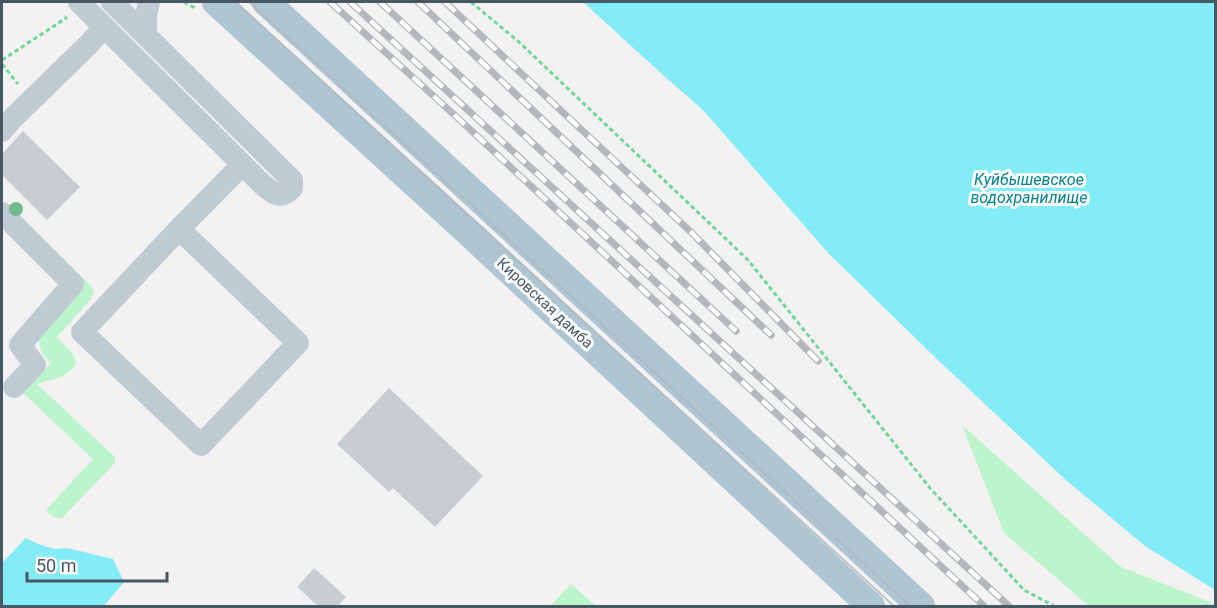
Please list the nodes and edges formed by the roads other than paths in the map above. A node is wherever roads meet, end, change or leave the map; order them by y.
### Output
1 (112, 2) edge
2 (149, 2) edge
3 (216, 2) edge
4 (266, 2) edge
5 (81, 3) edge
6 (104, 27) junction
7 (146, 34) junction
8 (2, 131) edge
9 (242, 165) junction
10 (2, 213) edge
11 (179, 229) junction
12 (14, 387) dead end
13 (871, 606) edge
14 (921, 606) edge

1 - 7 lane
2 - 7 lane
3 - 13 main road, Кировская дамба
4 - 14 main road
5 - 6 lane
6 - 8 lane
6 - 9 lane
7 - 9 lane
9 - 11 lane
10 - 12 lane
11 - 11 lane

